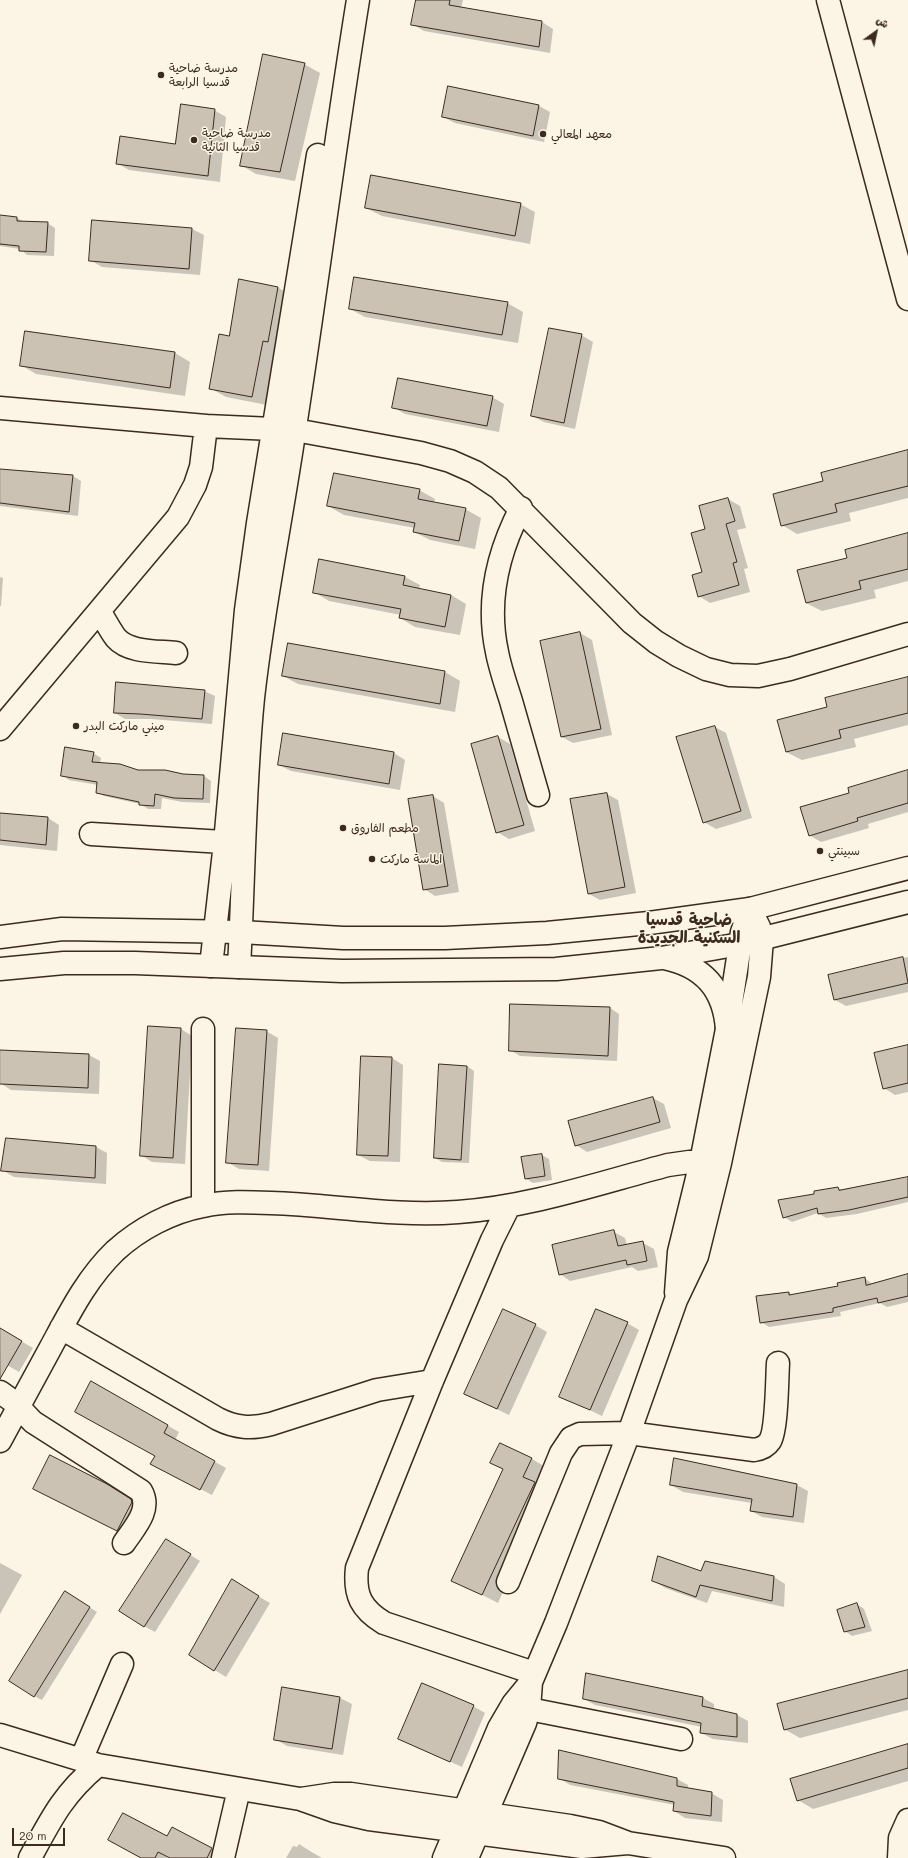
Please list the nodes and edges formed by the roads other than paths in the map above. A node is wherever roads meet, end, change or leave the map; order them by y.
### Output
1 (344, 0) edge
2 (358, 0) edge
3 (828, 0) edge
4 (908, 299) edge
5 (0, 408) edge
6 (206, 426) junction
7 (274, 429) junction
8 (295, 430) junction
9 (521, 508) junction
10 (268, 525) junction
11 (100, 612) junction
12 (908, 634) edge
13 (176, 653) dead end
14 (0, 729) edge
15 (538, 795) dead end
16 (91, 834) dead end
17 (234, 843) junction
18 (908, 868) edge
19 (908, 902) edge
20 (750, 909) junction
21 (0, 923) edge
22 (62, 929) junction
23 (214, 932) junction
24 (241, 932) junction
25 (0, 937) edge
26 (762, 939) junction
27 (740, 944) junction
28 (661, 958) junction
29 (210, 966) junction
30 (240, 967) junction
31 (0, 969) edge
32 (203, 1029) dead end
33 (727, 1030) junction
34 (710, 1162) junction
35 (203, 1206) junction
36 (509, 1206) junction
37 (61, 1328) junction
38 (778, 1363) dead end
39 (432, 1381) junction
40 (0, 1392) edge
41 (19, 1408) junction
42 (629, 1433) junction
43 (0, 1441) edge
44 (124, 1543) dead end
45 (508, 1582) dead end
46 (122, 1664) dead end
47 (532, 1677) junction
48 (529, 1710) junction
49 (0, 1735) edge
50 (681, 1739) dead end
51 (89, 1762) junction
52 (240, 1789) junction
53 (459, 1820) junction
54 (908, 1820) edge
55 (483, 1824) junction
56 (30, 1858) edge
57 (223, 1858) edge
58 (444, 1858) edge
59 (467, 1858) edge
60 (724, 1858) edge
61 (899, 1858) edge

1 - 7 street
2 - 8 street
3 - 4 street
5 - 6 street
6 - 7 street
6 - 11 street
7 - 8 street
7 - 10 street
8 - 9 street
8 - 10 street
9 - 12 street
9 - 15 street
10 - 17 street
11 - 13 street
11 - 14 street
16 - 17 street
17 - 23 street
17 - 24 street
18 - 20 street
19 - 26 street
20 - 24 street
20 - 26 street
20 - 27 street
21 - 22 street
22 - 23 street
22 - 25 street
23 - 24 street
23 - 29 street
24 - 30 street
26 - 27 street
26 - 34 street
27 - 28 street
27 - 33 street
28 - 30 street
28 - 33 street
29 - 30 street
29 - 31 street
32 - 35 street
33 - 34 street
34 - 36 street
34 - 42 street
35 - 36 street
35 - 37 street
36 - 39 street
37 - 39 street
37 - 41 street
38 - 42 street
39 - 47 street
40 - 41 street
41 - 43 street
41 - 44 street
42 - 45 street
42 - 47 street
46 - 51 street
47 - 48 street
47 - 53 street
48 - 50 street
48 - 55 street
49 - 51 street
51 - 52 street
51 - 56 street
52 - 53 street
52 - 57 street
53 - 55 street
53 - 58 street
54 - 61 street
55 - 59 street
55 - 60 street

